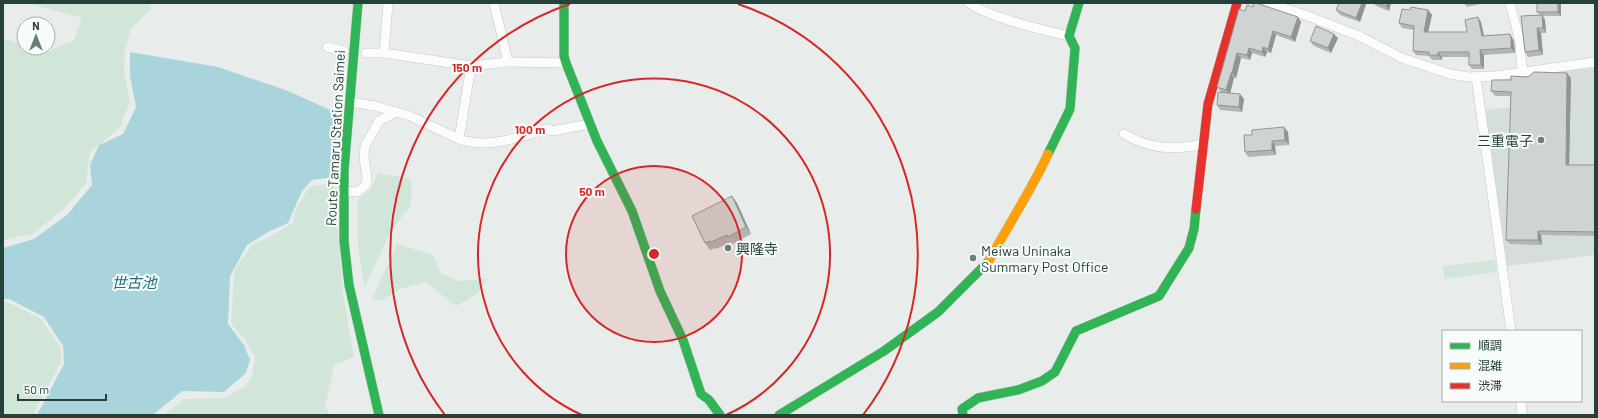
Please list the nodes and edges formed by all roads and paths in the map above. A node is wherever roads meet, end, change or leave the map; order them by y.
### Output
1 (358, 3) edge
2 (388, 3) edge
3 (494, 3) edge
4 (564, 3) edge
5 (969, 3) edge
6 (1079, 3) edge
7 (1237, 3) edge
8 (1268, 3) edge
9 (1510, 3) edge
10 (1069, 36) junction
11 (326, 47) dead end
12 (344, 51) dead end
13 (366, 53) dead end
14 (384, 53) junction
15 (508, 62) junction
16 (1595, 62) edge
17 (566, 63) junction
18 (471, 66) junction
19 (1522, 72) junction
20 (1476, 77) junction
21 (350, 102) junction
22 (396, 112) junction
23 (590, 124) junction
24 (1124, 134) dead end
25 (459, 139) junction
26 (1204, 144) junction
27 (343, 191) junction
28 (1511, 330) edge
29 (1520, 402) edge
30 (379, 415) edge
31 (720, 415) edge
32 (779, 415) edge
33 (963, 415) edge
34 (1522, 415) edge

1 - 21 street, Route Tamaru Station Saimei
2 - 14 street
3 - 15 street
4 - 17 street
5 - 10 street
6 - 10 street
7 - 26 street
8 - 20 street
9 - 19 street
10 - 32 street
11 - 12 street
13 - 14 street
14 - 18 street
15 - 17 street
15 - 18 street
16 - 19 street
17 - 23 street
18 - 25 street
19 - 20 street
20 - 28 street
21 - 22 street
21 - 27 street, Route Tamaru Station Saimei
22 - 25 street
22 - 27 street
23 - 25 street
23 - 31 street
24 - 26 street
26 - 33 street
27 - 30 street, Route Tamaru Station Saimei
29 - 34 street

